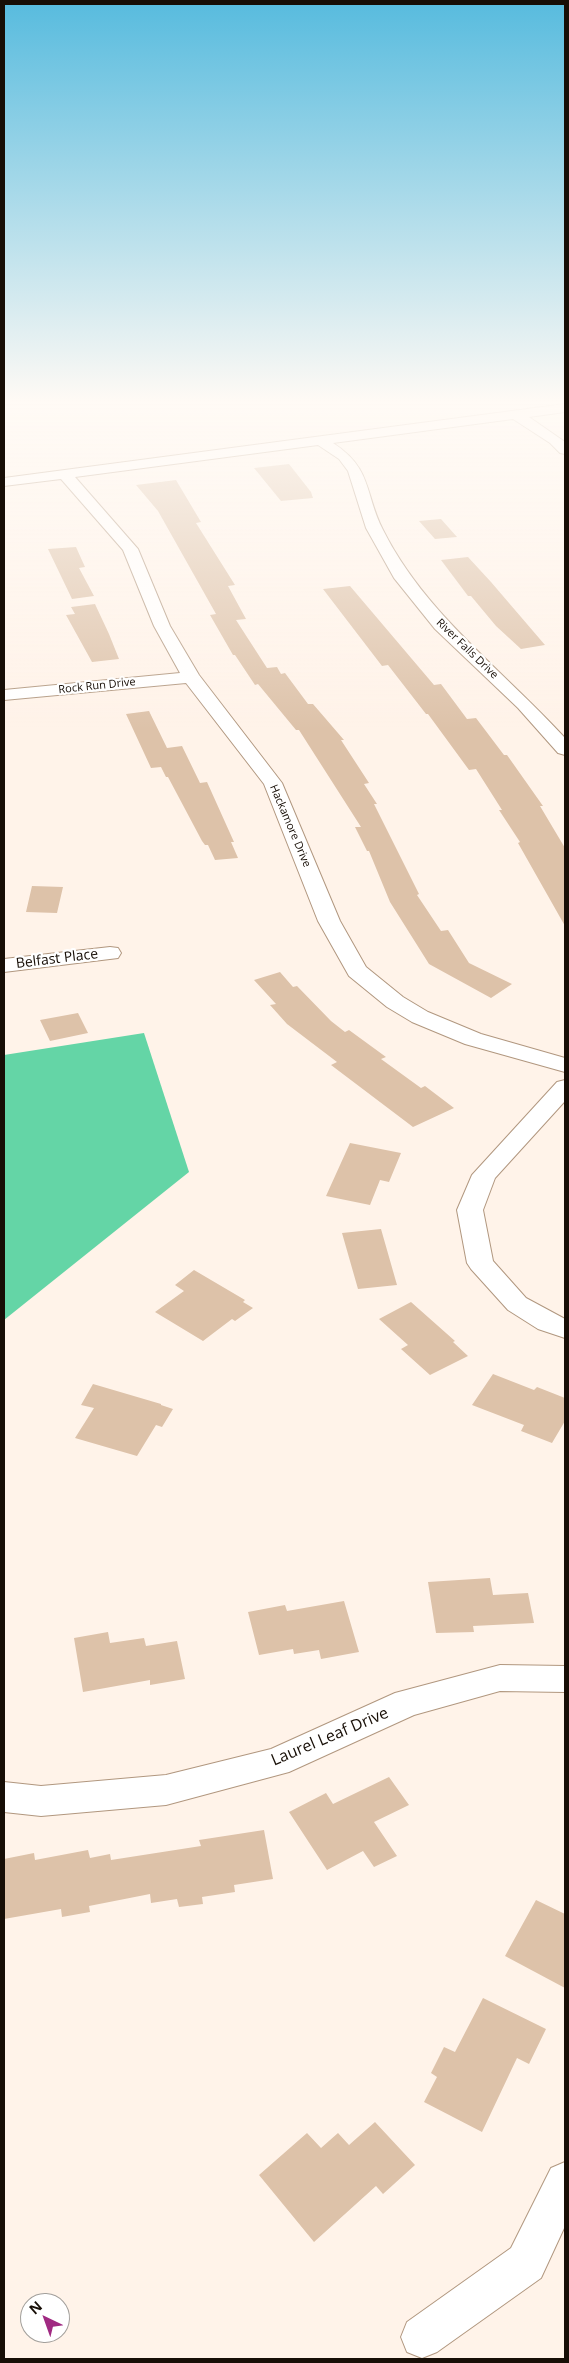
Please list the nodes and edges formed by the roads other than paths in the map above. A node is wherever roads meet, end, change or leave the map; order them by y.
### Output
1 (96, 509) edge
2 (368, 509) edge
3 (191, 677) junction
4 (4, 695) edge
5 (565, 749) edge
6 (110, 953) dead end
7 (4, 966) edge
8 (565, 1065) edge
9 (565, 1087) edge
10 (565, 1329) edge
11 (565, 1679) edge
12 (4, 1797) edge
13 (565, 2182) edge
14 (422, 2337) dead end

1 - 3 street, Hackamore Drive
2 - 5 street, River Falls Drive
3 - 4 street, Rock Run Drive
3 - 8 street, Hackamore Drive
6 - 7 street, Belfast Place
9 - 10 street
11 - 12 street, Laurel Leaf Drive
13 - 14 street

